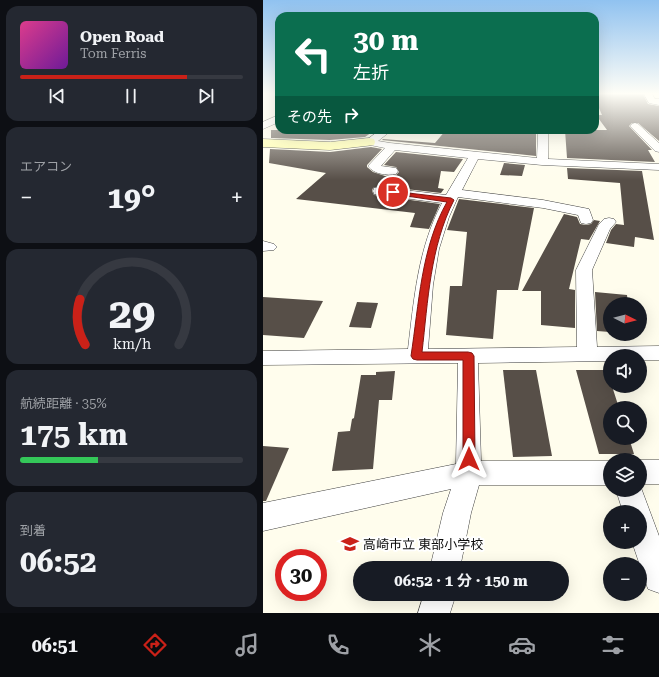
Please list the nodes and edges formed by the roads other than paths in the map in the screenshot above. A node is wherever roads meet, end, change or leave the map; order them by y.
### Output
1 (635, 126) dead end
2 (381, 134) edge
3 (543, 134) edge
4 (369, 142) junction
5 (263, 143) edge
6 (393, 146) junction
7 (659, 149) edge
8 (475, 155) junction
9 (541, 162) junction
10 (659, 167) edge
11 (392, 171) dead end
12 (379, 190) dead end
13 (453, 196) junction
14 (586, 220) dead end
15 (609, 222) dead end
16 (659, 353) edge
17 (587, 354) junction
18 (417, 356) junction
19 (468, 356) junction
20 (263, 358) edge
21 (647, 472) edge
22 (659, 472) edge
23 (469, 473) junction
24 (603, 473) edge
25 (263, 517) edge
26 (647, 543) edge
27 (447, 561) edge
28 (659, 578) edge
29 (438, 601) edge
30 (434, 613) edge

1 - 7 street
2 - 4 street
3 - 9 street
4 - 5 street
4 - 6 street
6 - 8 street
6 - 11 street
8 - 9 street
8 - 13 street
9 - 10 street
12 - 13 street
13 - 14 street
13 - 18 street
15 - 17 street
16 - 17 street
17 - 19 street
18 - 19 street
18 - 20 street
19 - 23 street
21 - 22 street
23 - 24 street
23 - 25 street
23 - 27 street
26 - 28 street
29 - 30 street

